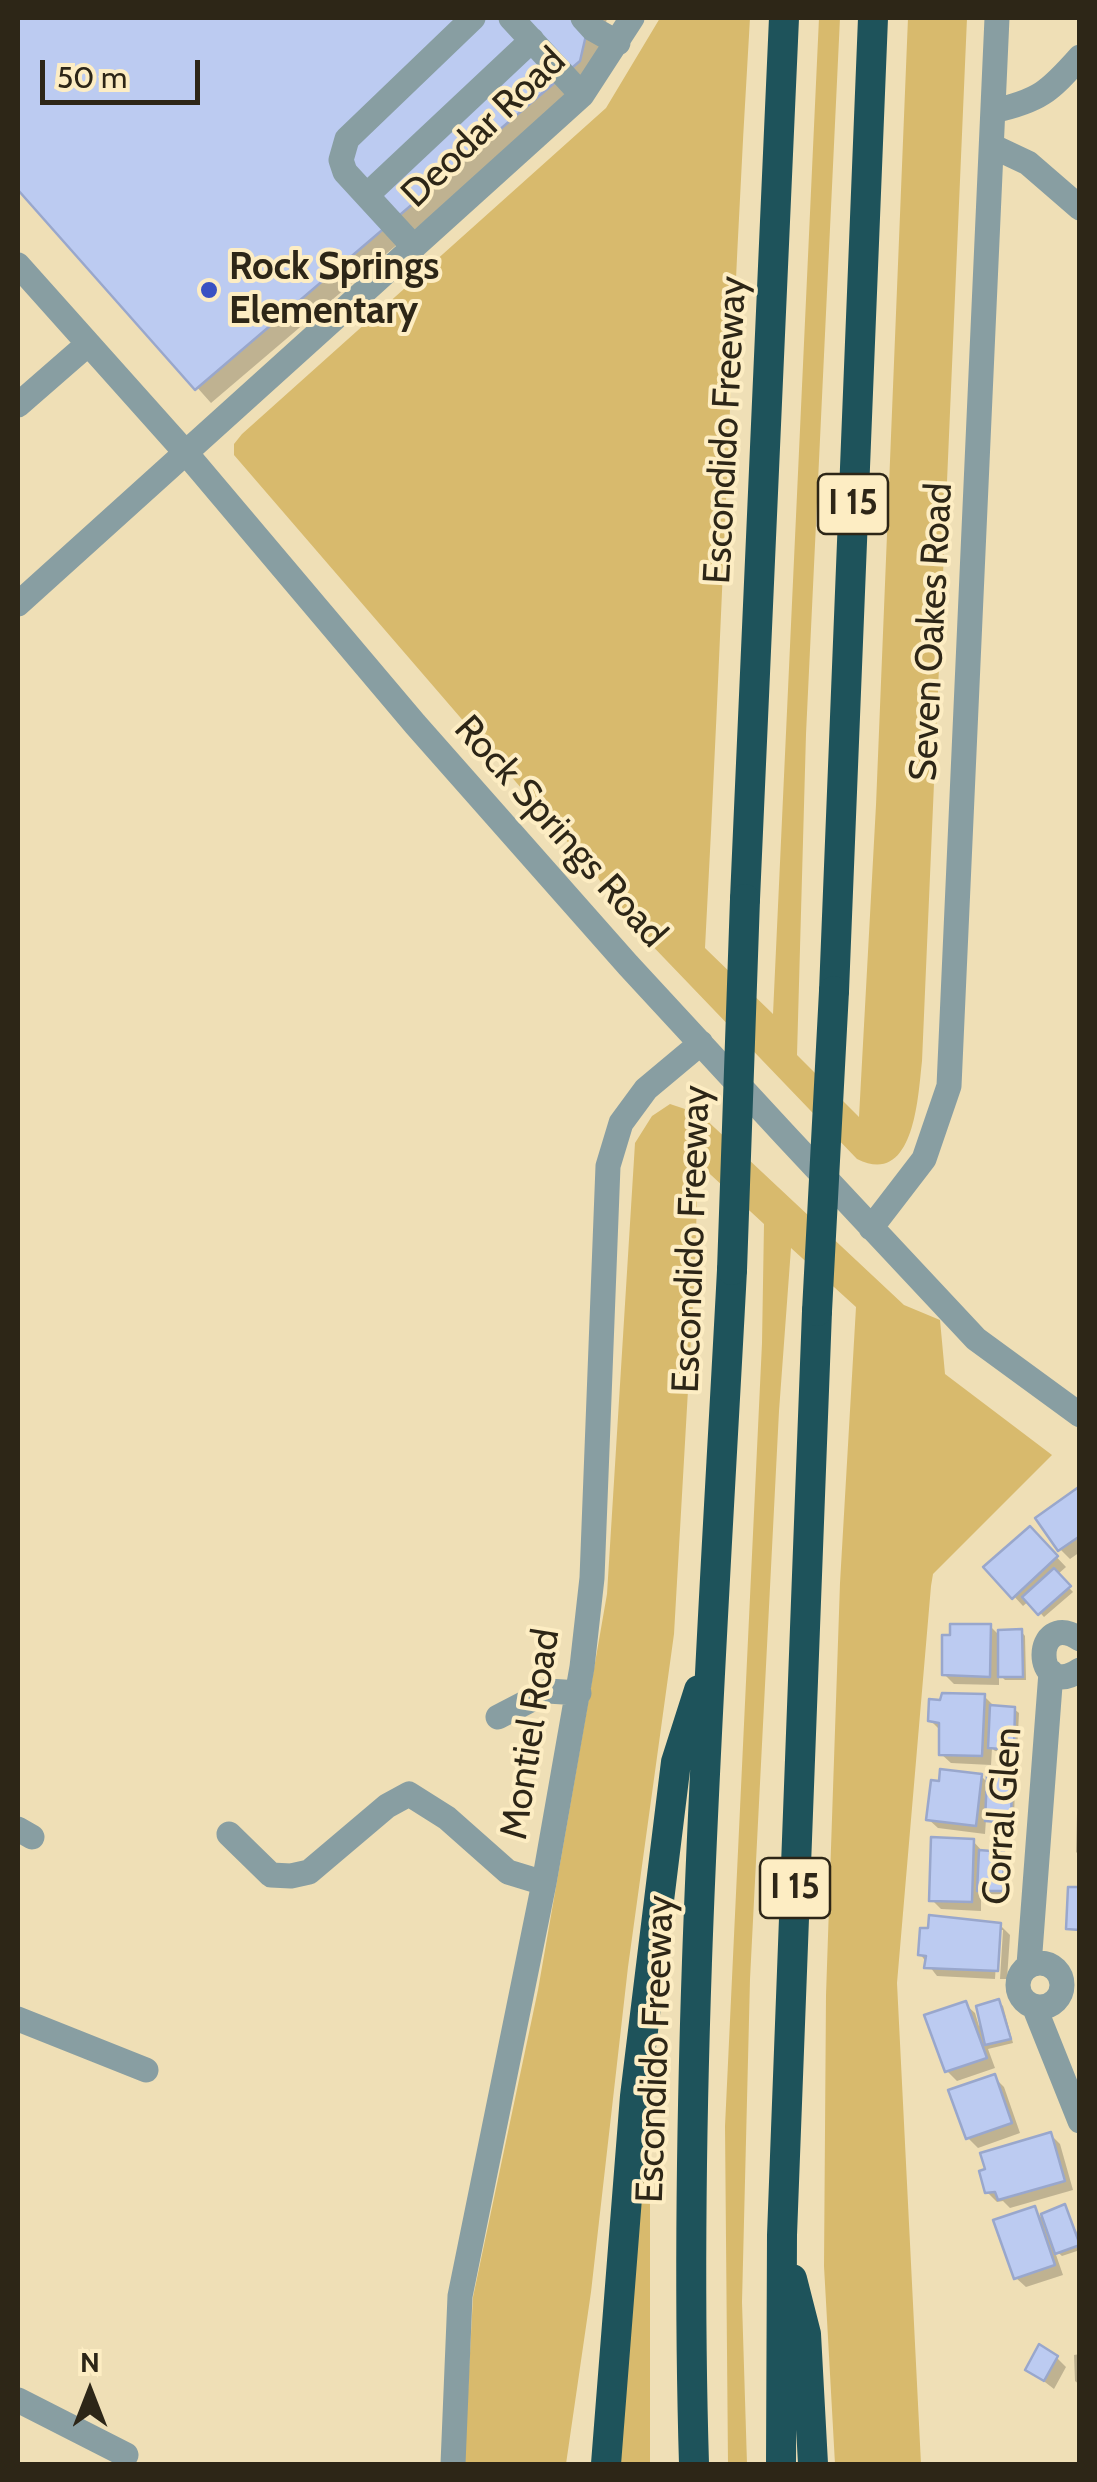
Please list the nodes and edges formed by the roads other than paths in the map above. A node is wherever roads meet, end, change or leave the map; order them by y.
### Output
1 (473, 18) edge
2 (511, 18) edge
3 (583, 18) edge
4 (632, 18) edge
5 (784, 18) edge
6 (873, 18) edge
7 (997, 18) edge
8 (532, 40) junction
9 (618, 43) junction
10 (1080, 57) edge
11 (582, 95) junction
12 (993, 111) junction
13 (992, 146) junction
14 (366, 195) junction
15 (1080, 208) edge
16 (414, 246) junction
17 (18, 266) edge
18 (88, 344) junction
19 (18, 405) edge
20 (186, 452) junction
21 (18, 604) edge
22 (701, 1043) junction
23 (871, 1228) junction
24 (1080, 1414) edge
25 (1077, 1633) edge
26 (712, 1654) junction
27 (1080, 1670) edge
28 (1051, 1672) junction
29 (579, 1693) junction
30 (498, 1717) dead end
31 (229, 1834) dead end
32 (544, 1883) junction
33 (1030, 1965) junction
34 (1034, 2006) junction
35 (18, 2019) edge
36 (146, 2070) dead end
37 (1080, 2120) edge
38 (782, 2234) junction
39 (613, 2356) junction
40 (18, 2400) edge
41 (126, 2455) dead end
42 (453, 2464) edge
43 (595, 2464) edge
44 (606, 2464) edge
45 (694, 2464) edge
46 (781, 2464) edge
47 (813, 2464) edge

1 - 14 street
2 - 8 street
3 - 9 street
4 - 9 street, Deodar Road
5 - 26 highway, Escondido Freeway / I 15, bridge
6 - 38 highway, I 15, bridge
7 - 12 street, Seven Oakes Road
8 - 11 street
8 - 14 street
9 - 11 street, Deodar Road
10 - 12 street
11 - 16 street, Deodar Road
12 - 13 street, Seven Oakes Road
13 - 15 street
13 - 23 street, Seven Oakes Road
14 - 16 street
16 - 20 street, Deodar Road
17 - 18 street, Rock Springs Road
18 - 19 street
18 - 20 street, Rock Springs Road
20 - 21 street, Deodar Road
20 - 22 street, Rock Springs Road
22 - 23 street, Rock Springs Road
22 - 29 street, Montiel Road
23 - 24 street, Rock Springs Road
25 - 28 street, Corral Glen
26 - 39 highway
26 - 45 highway, Escondido Freeway / I 15
27 - 28 street
28 - 33 street, Corral Glen
29 - 30 street
29 - 32 street, Montiel Road
31 - 32 street
32 - 42 street, Montiel Road
33 - 34 street, Corral Glen
33 - 34 street
34 - 37 street, Corral Glen
35 - 36 street
38 - 46 highway, I 15
38 - 47 highway
39 - 43 highway
39 - 44 highway
40 - 41 street

